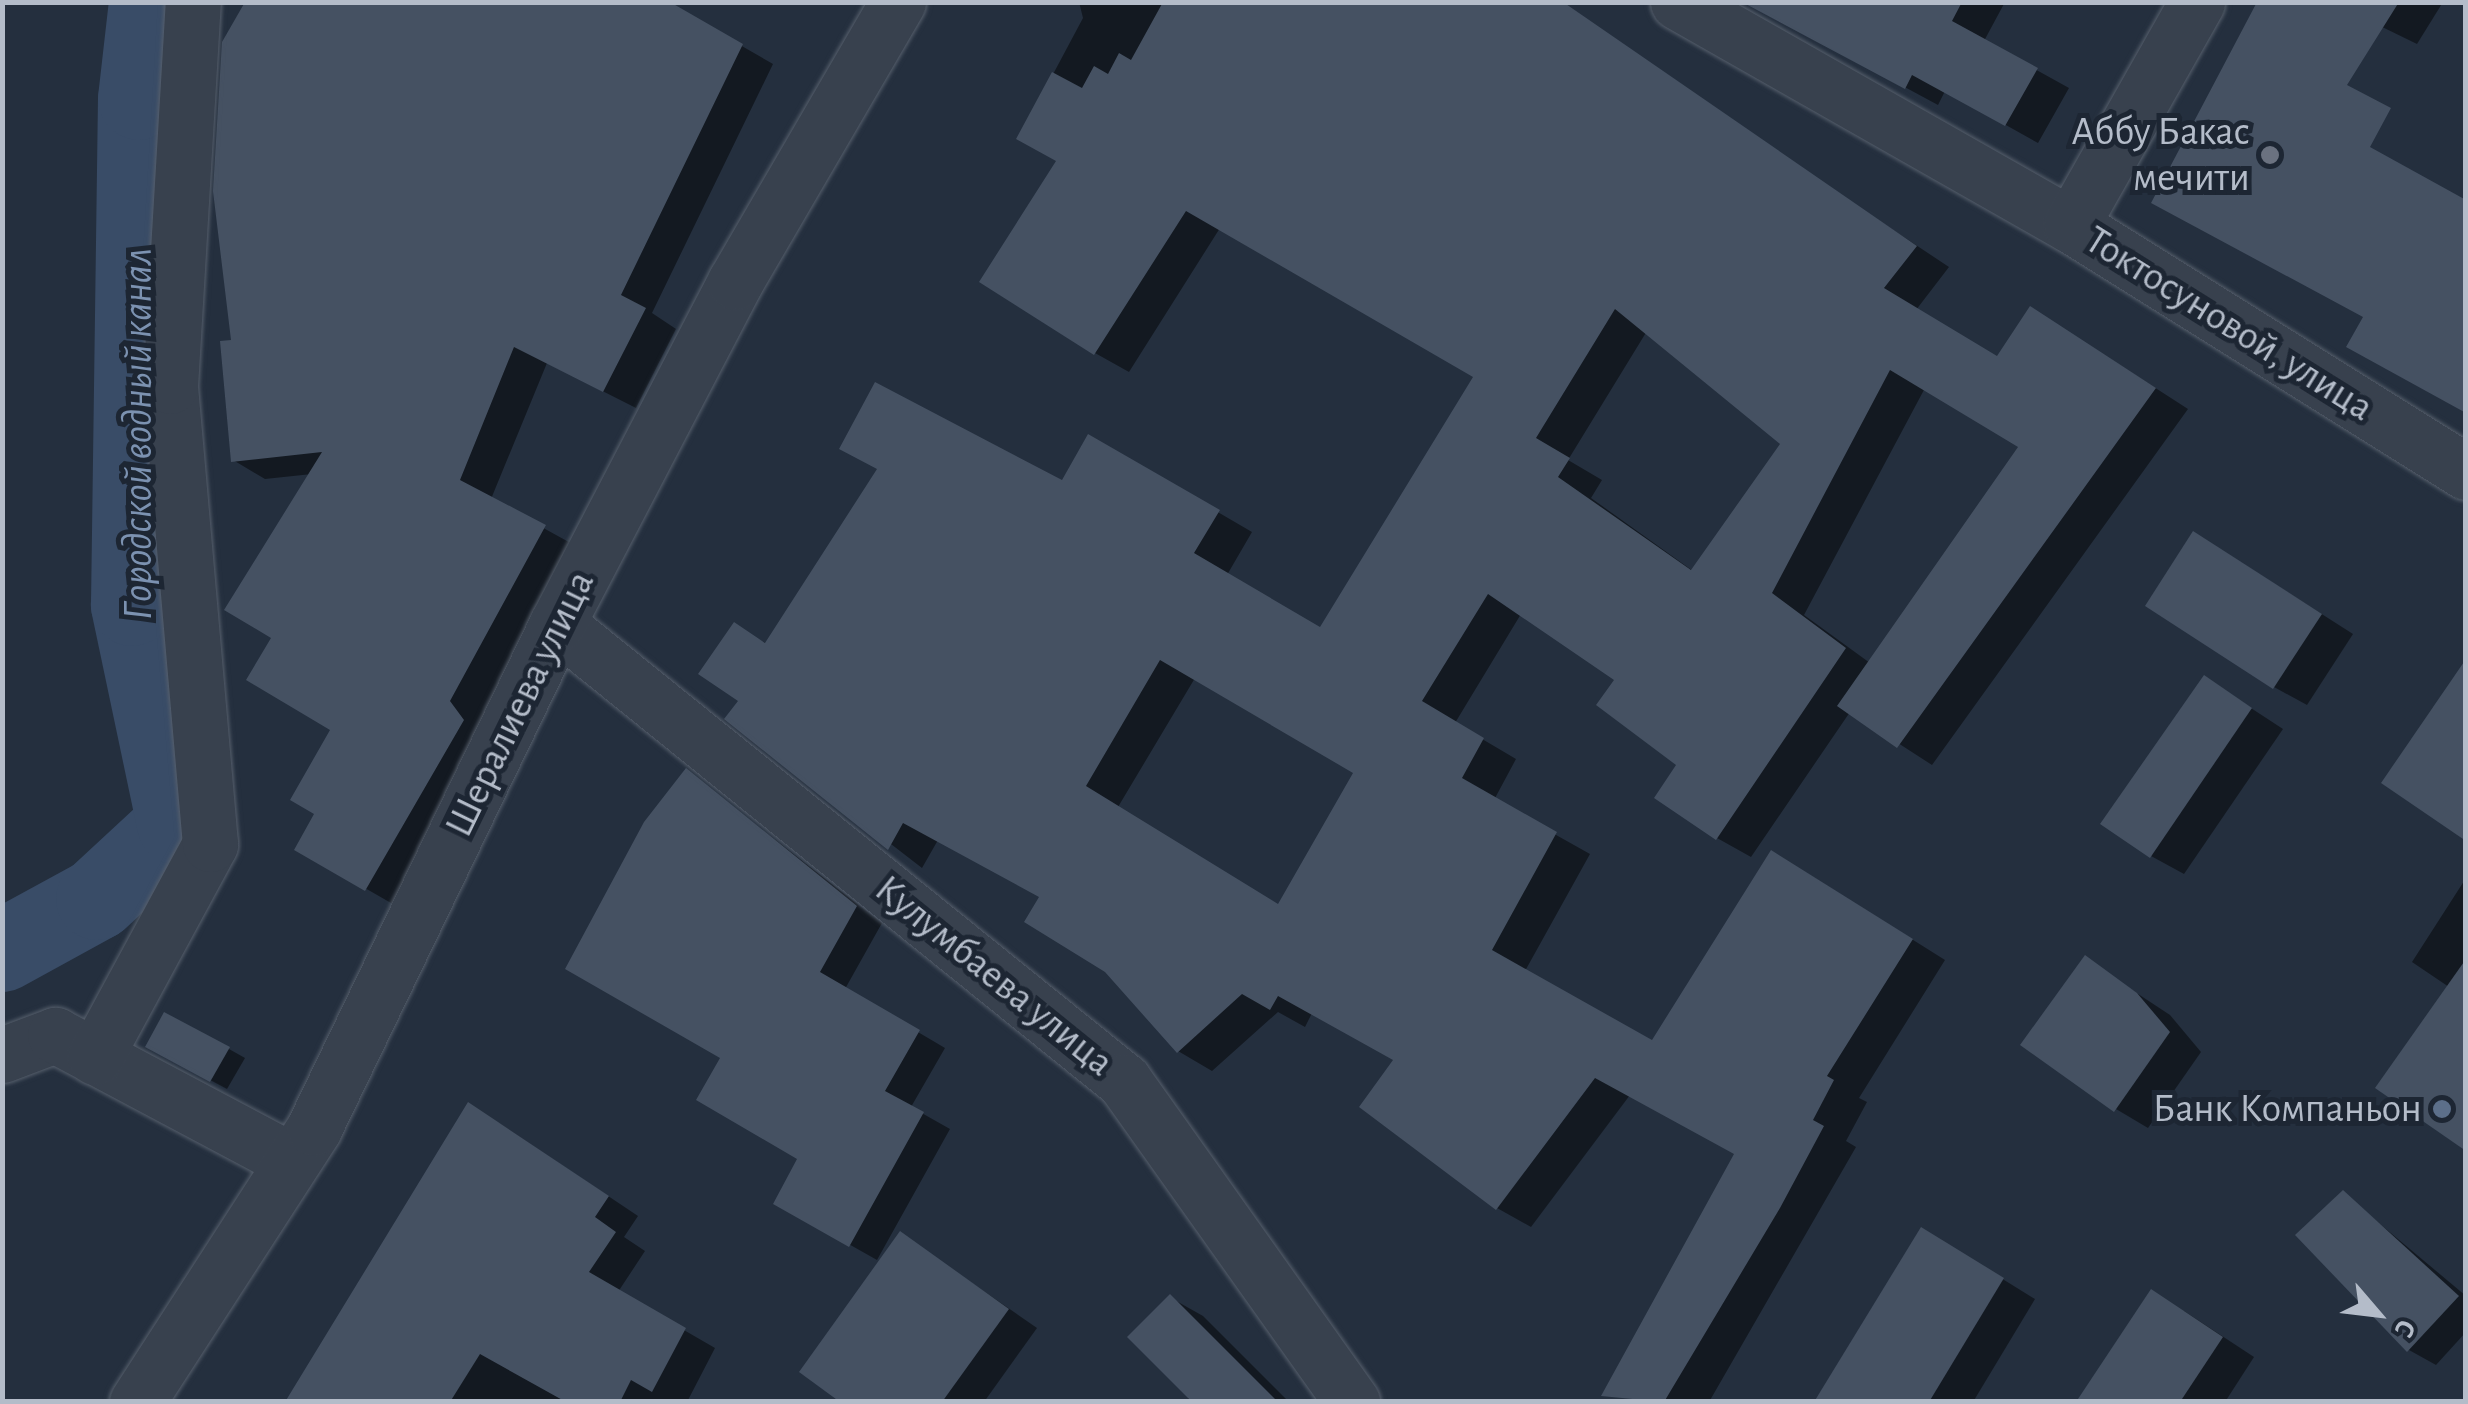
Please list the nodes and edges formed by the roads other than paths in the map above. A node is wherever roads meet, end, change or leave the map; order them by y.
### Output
1 (194, 2) edge
2 (898, 2) edge
3 (1678, 2) edge
4 (2197, 2) edge
5 (2071, 225) junction
6 (2466, 472) edge
7 (556, 624) junction
8 (2, 1055) edge
9 (95, 1056) junction
10 (292, 1161) junction
11 (137, 1402) edge
12 (1352, 1402) edge

1 - 9 street
2 - 7 street, Шералиева улица
3 - 5 street, Токтосуновой, улица
4 - 5 street
5 - 6 street, Токтосуновой, улица
7 - 10 street, Шералиева улица
7 - 12 street, Кулумбаева улица
8 - 9 street
9 - 10 street
10 - 11 street, Шералиева улица

